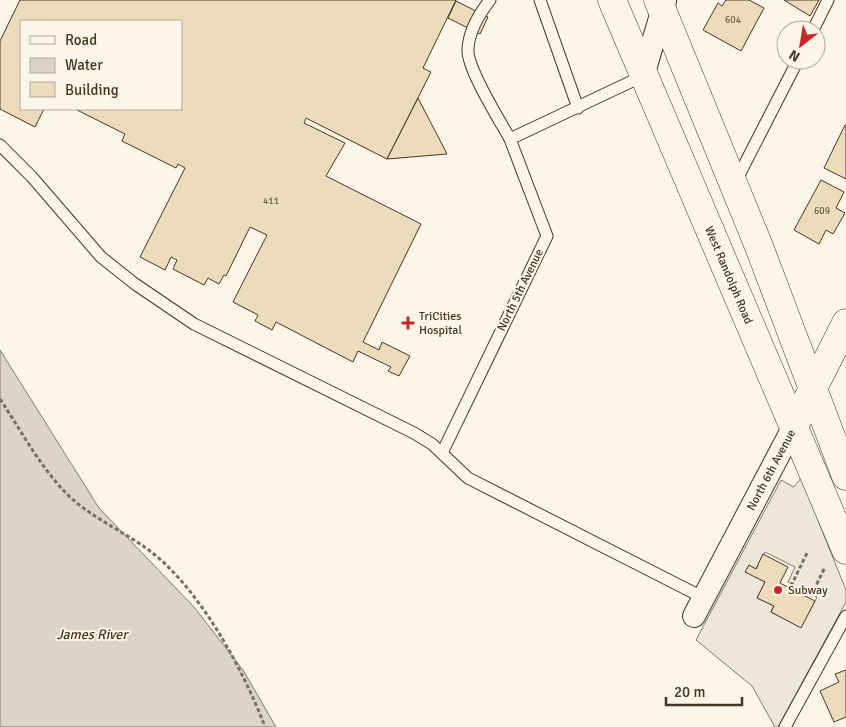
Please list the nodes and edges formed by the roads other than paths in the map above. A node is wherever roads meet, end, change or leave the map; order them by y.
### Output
1 (490, 0) edge
2 (540, 0) edge
3 (612, 0) edge
4 (828, 0) edge
5 (662, 3) edge
6 (818, 20) edge
7 (793, 70) edge
8 (642, 76) junction
9 (578, 108) junction
10 (510, 140) junction
11 (0, 145) edge
12 (734, 185) junction
13 (846, 323) edge
14 (838, 360) edge
15 (813, 389) junction
16 (794, 426) junction
17 (442, 453) junction
18 (846, 476) edge
19 (846, 550) edge
20 (699, 607) joint
21 (846, 616) edge
22 (786, 727) edge

1 - 10 lane, North 5th Avenue
2 - 9 lane
3 - 8 main road, West Randolph Road
4 - 6 lane
5 - 8 street
5 - 12 main road
7 - 12 lane
8 - 9 lane
8 - 16 main road, West Randolph Road
9 - 10 lane
10 - 17 lane, North 5th Avenue
11 - 17 lane
12 - 15 main road
13 - 14 main road, North 6th Avenue
14 - 15 main road, North 6th Avenue
15 - 16 main road, North 6th Avenue
15 - 18 main road
16 - 19 main road, West Randolph Road
16 - 20 street, North 6th Avenue
17 - 20 lane
21 - 22 lane

